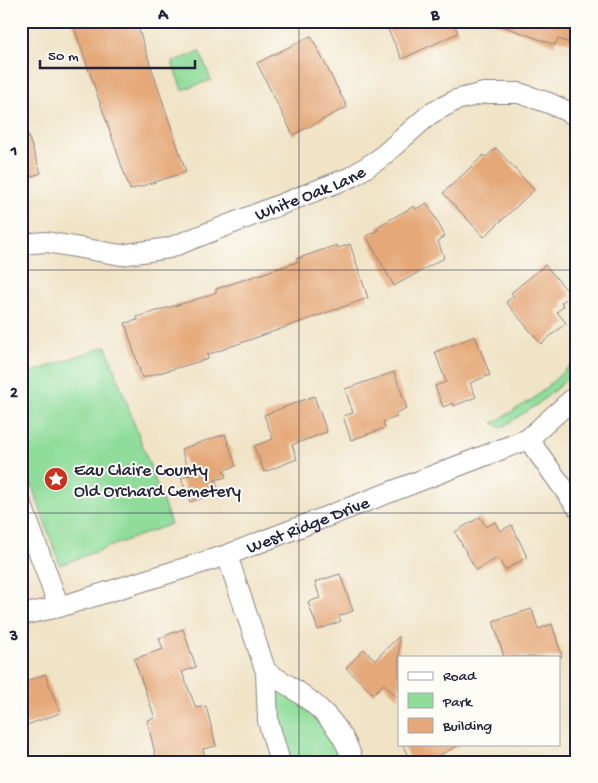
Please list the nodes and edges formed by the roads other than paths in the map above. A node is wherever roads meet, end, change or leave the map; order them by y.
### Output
1 (577, 116) edge
2 (21, 244) edge
3 (577, 395) edge
4 (528, 439) junction
5 (21, 503) edge
6 (577, 507) edge
7 (227, 555) junction
8 (59, 607) junction
9 (21, 615) edge
10 (266, 672) junction
11 (280, 762) edge
12 (353, 762) edge

1 - 2 street, White Oak Lane
3 - 4 street, West Ridge Drive
4 - 6 street
4 - 7 street, West Ridge Drive
5 - 8 street
7 - 8 street, West Ridge Drive
7 - 10 street
8 - 9 street, West Ridge Drive
10 - 11 street
10 - 12 street

